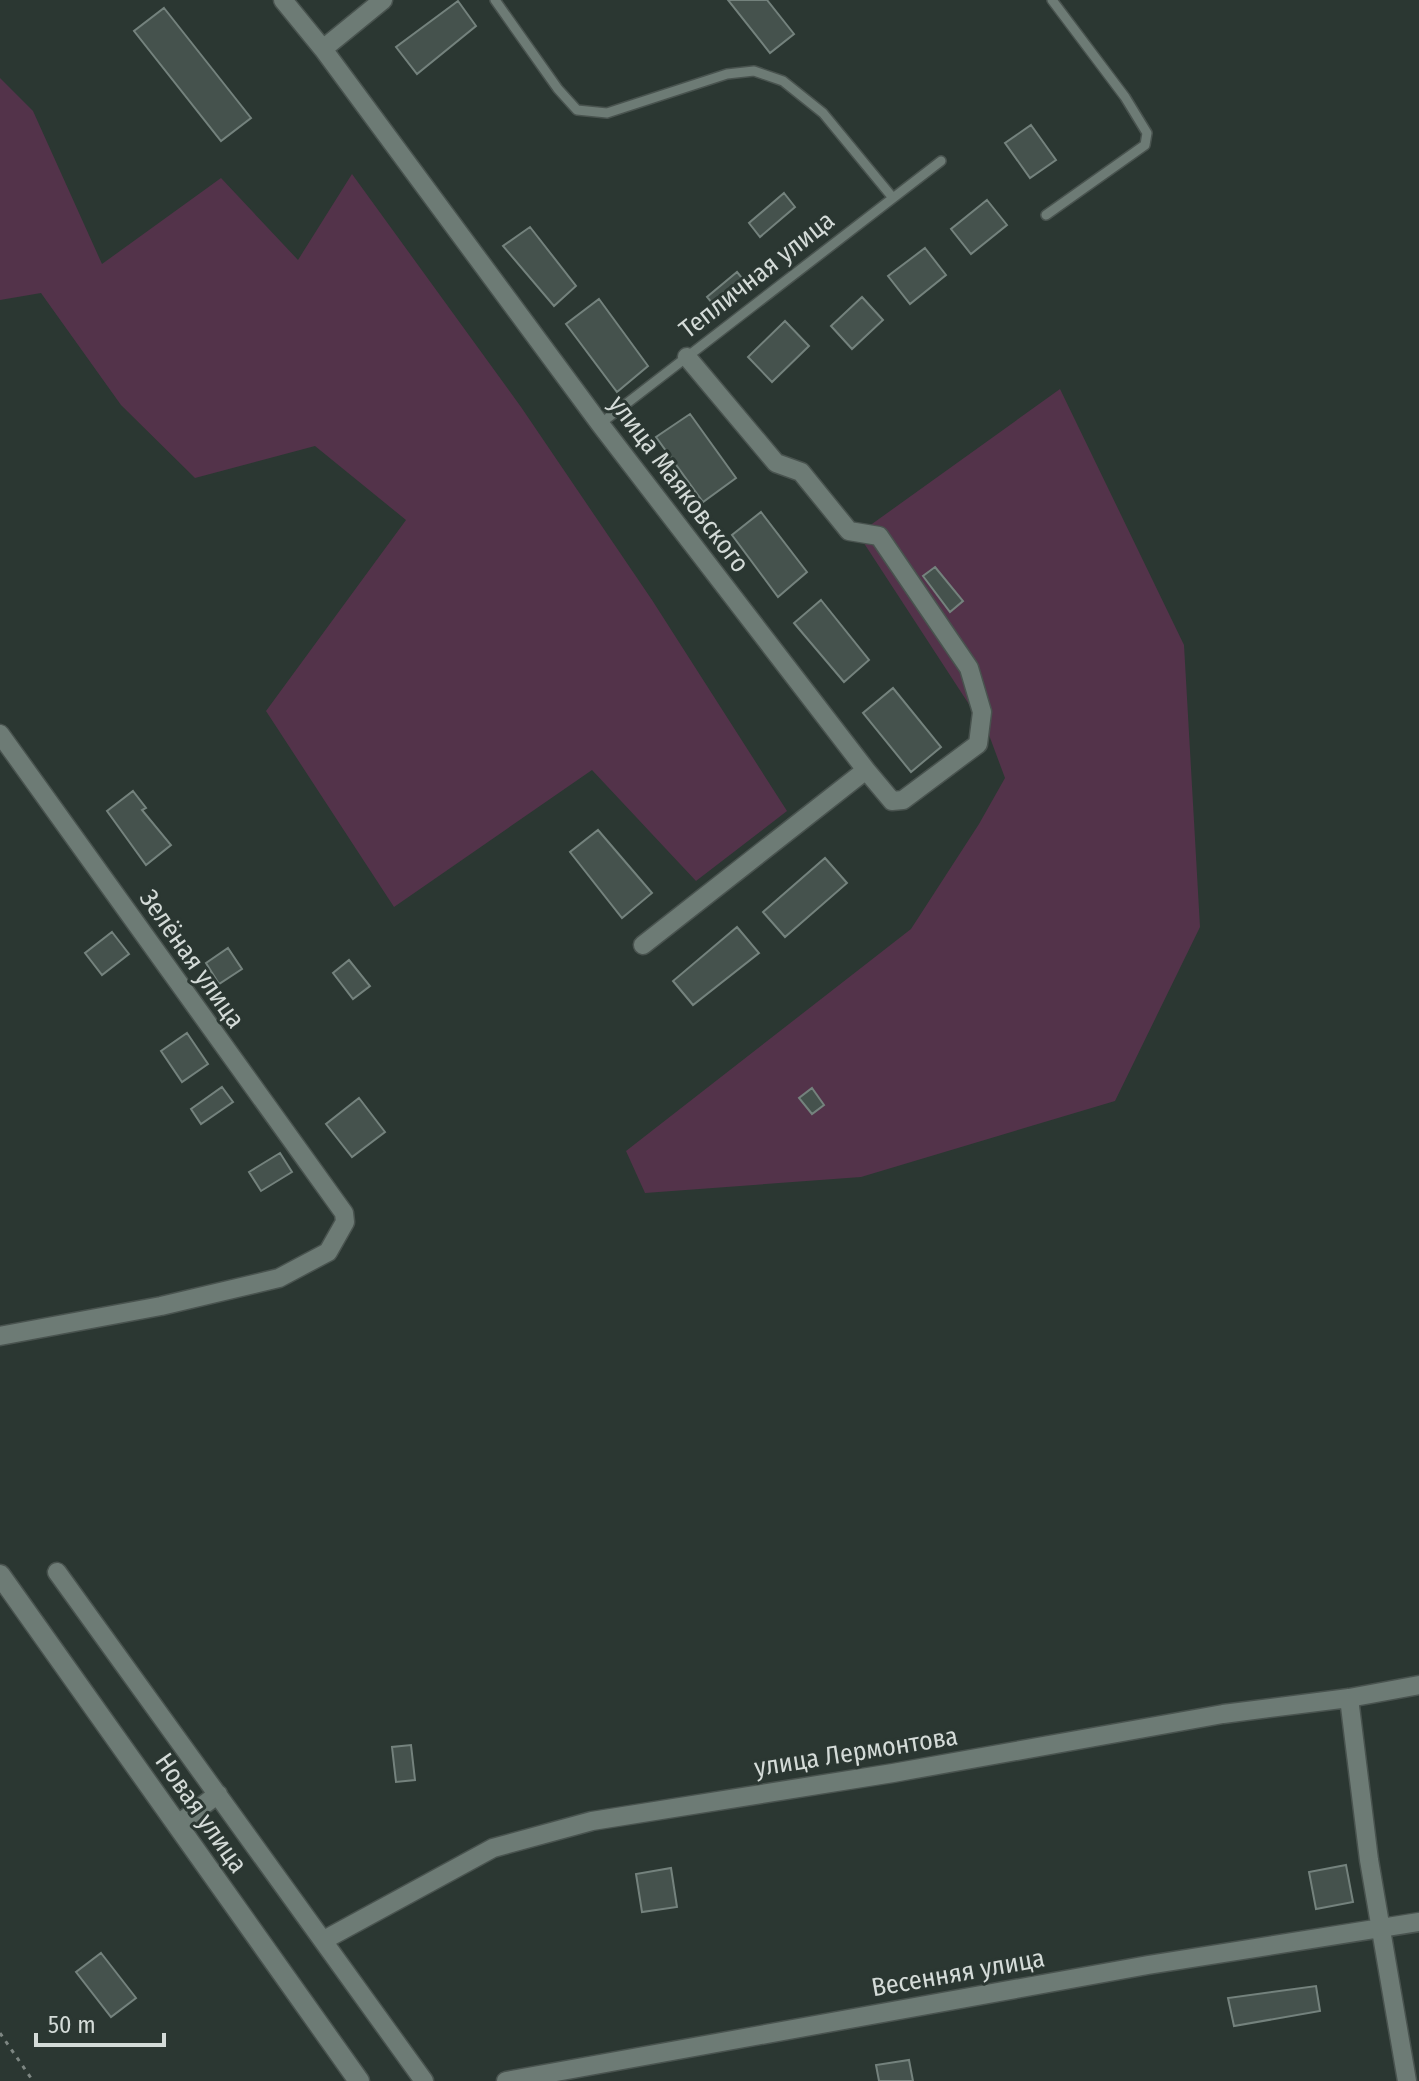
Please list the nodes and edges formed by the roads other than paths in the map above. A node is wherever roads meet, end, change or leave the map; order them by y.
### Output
1 (283, 0) edge
2 (383, 0) edge
3 (495, 0) edge
4 (1052, 0) edge
5 (323, 49) junction
6 (941, 161) dead end
7 (893, 198) junction
8 (1046, 215) dead end
9 (687, 357) junction
10 (600, 424) junction
11 (0, 734) edge
12 (866, 770) junction
13 (643, 945) dead end
14 (0, 1336) edge
15 (57, 1572) dead end
16 (0, 1575) edge
17 (1419, 1685) edge
18 (1349, 1698) junction
19 (218, 1794) junction
20 (177, 1825) junction
21 (1419, 1922) edge
22 (1380, 1928) junction
23 (324, 1940) junction
24 (359, 2081) edge
25 (424, 2081) edge
26 (506, 2081) edge
27 (1407, 2081) edge

1 - 5 street, улица Маяковского
2 - 5 street
3 - 7 lane
4 - 8 lane
5 - 10 street, улица Маяковского
6 - 7 lane, Тепличная улица
7 - 9 lane, Тепличная улица
9 - 10 lane, Тепличная улица
9 - 12 street, улица Маяковского
10 - 12 street, улица Маяковского
11 - 14 street, Зелёная улица
12 - 13 street
15 - 19 street
16 - 20 street, Новая улица
17 - 18 street, улица Лермонтова
18 - 22 street
18 - 23 street, улица Лермонтова
19 - 20 street
19 - 23 street
20 - 24 street, Новая улица
21 - 22 street, Весенняя улица
22 - 26 street, Весенняя улица
22 - 27 street
23 - 25 street

